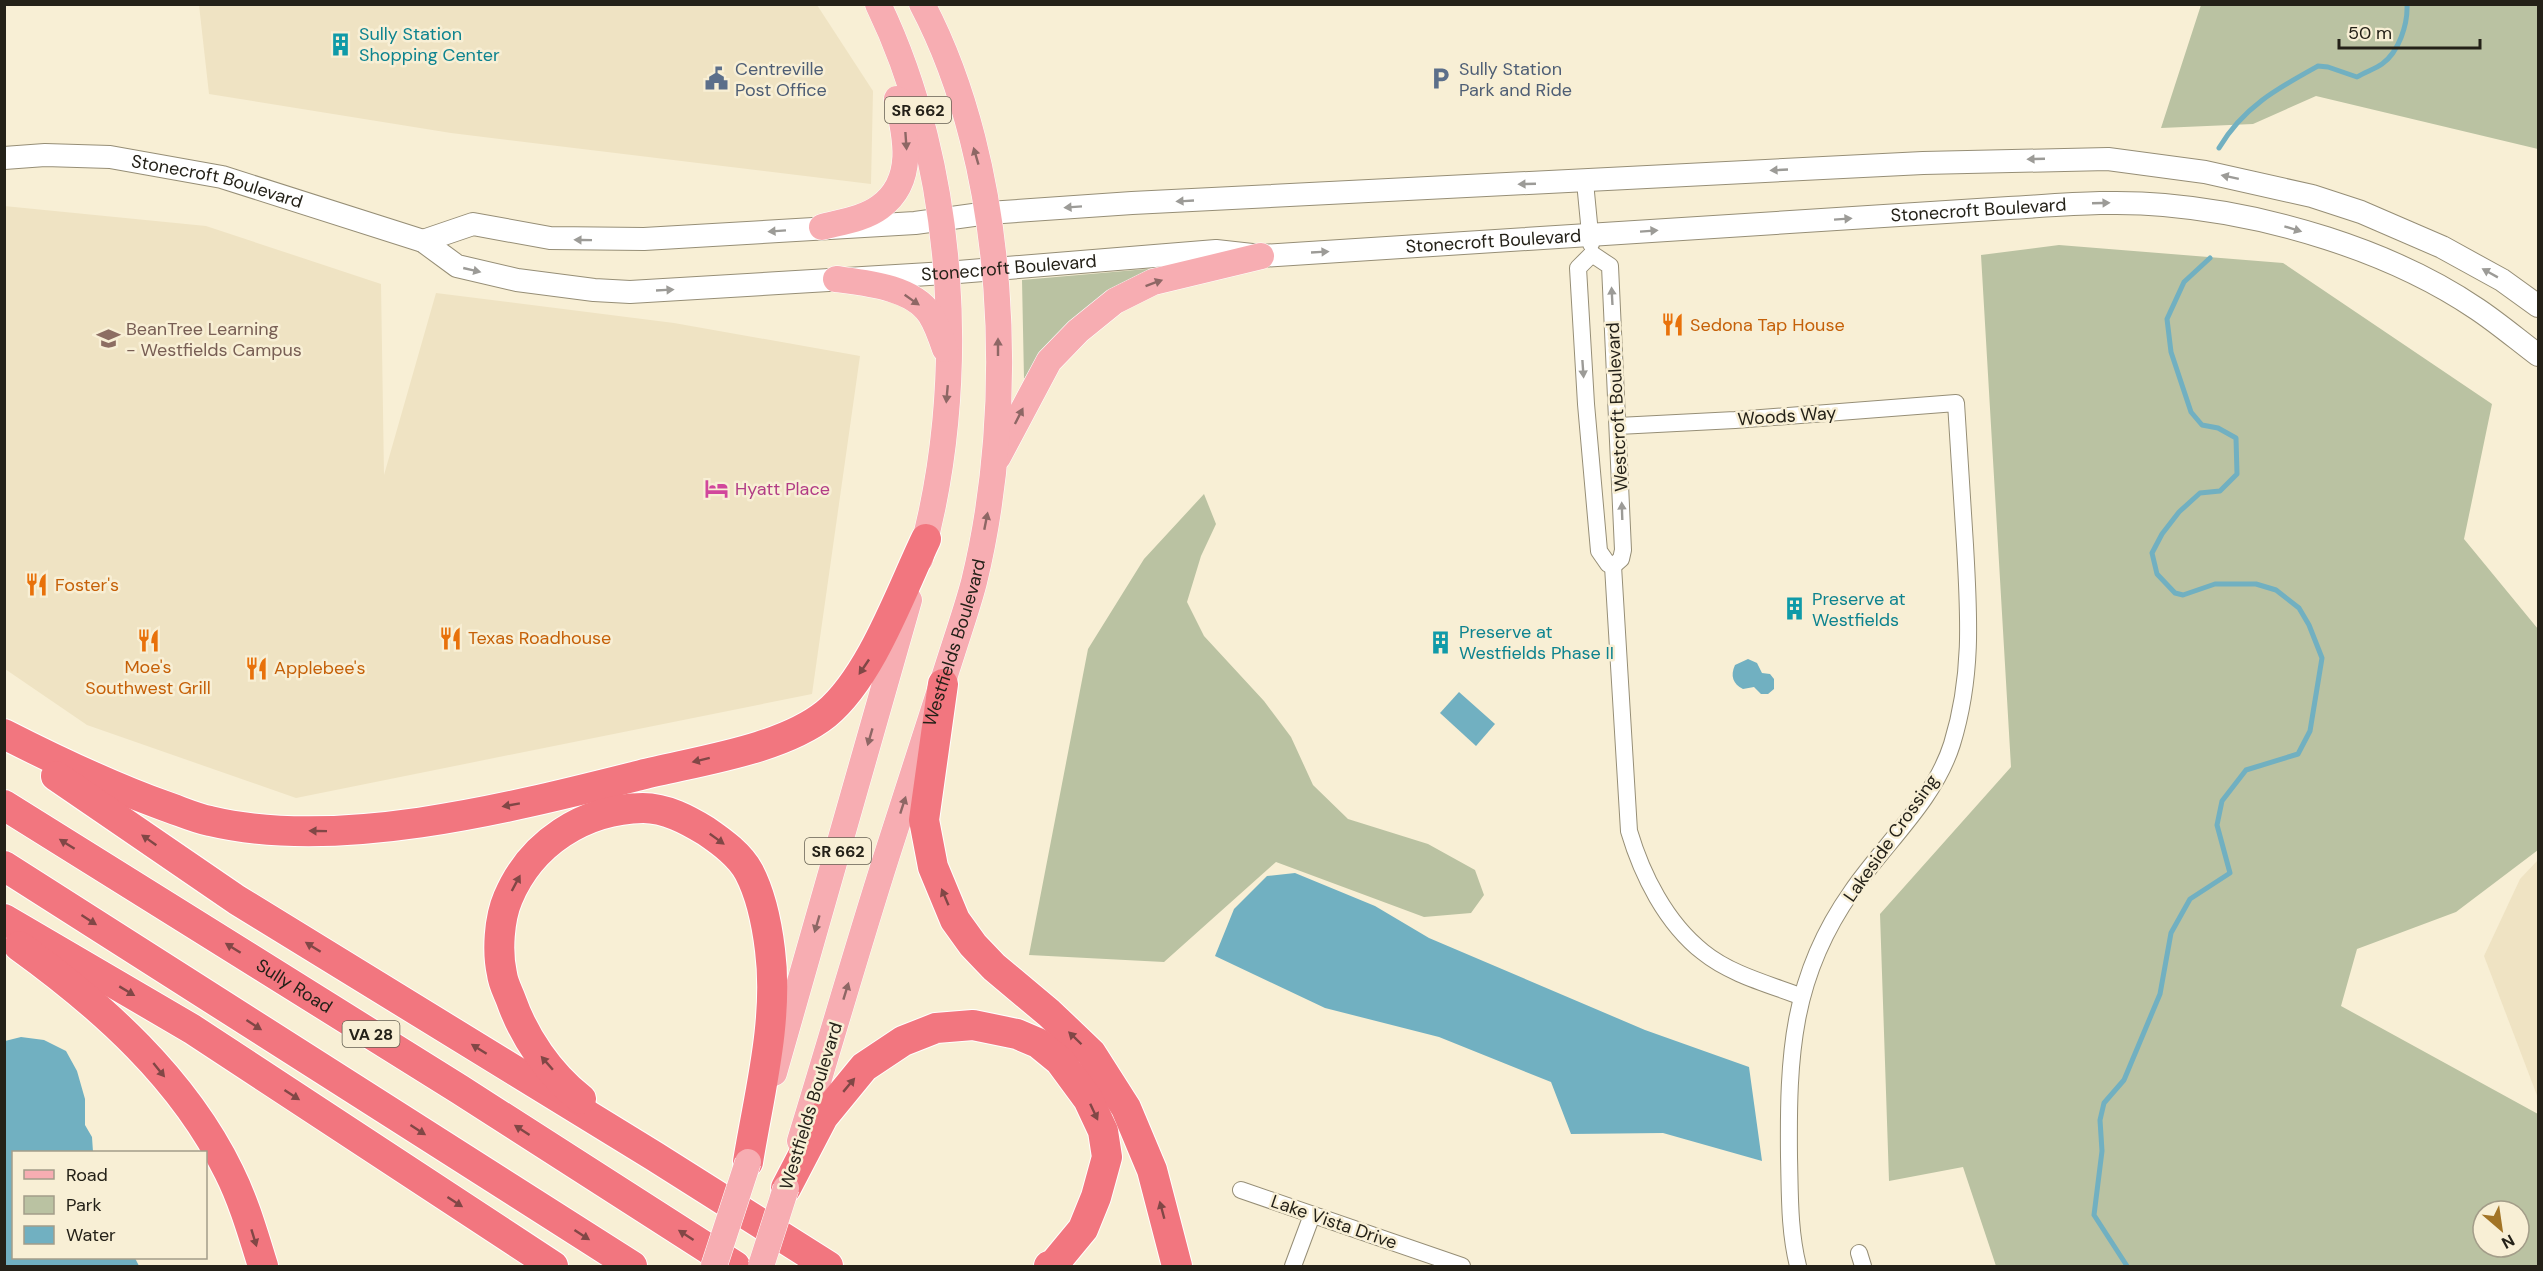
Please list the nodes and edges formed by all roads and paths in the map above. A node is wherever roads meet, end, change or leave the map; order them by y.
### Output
1 (871, 4) edge
2 (878, 4) edge
3 (922, 4) edge
4 (4, 158) edge
5 (1585, 182) junction
6 (988, 213) junction
7 (940, 220) junction
8 (822, 227) junction
9 (423, 241) junction
10 (1591, 245) junction
11 (1262, 255) junction
12 (995, 268) junction
13 (946, 273) junction
14 (836, 279) junction
15 (2538, 306) edge
16 (2538, 355) edge
17 (950, 363) junction
18 (1956, 403) joint
19 (1618, 426) junction
20 (993, 468) junction
21 (926, 539) junction
22 (1613, 566) junction
23 (943, 684) junction
24 (4, 734) edge
25 (4, 740) edge
26 (4, 805) edge
27 (4, 866) edge
28 (4, 919) edge
29 (4, 935) edge
30 (1800, 996) junction
31 (654, 1156) junction
32 (748, 1162) junction
33 (786, 1188) junction
34 (1241, 1190) dead end
35 (1312, 1215) junction
36 (798, 1247) junction
37 (263, 1266) edge
38 (553, 1266) edge
39 (632, 1266) edge
40 (714, 1266) edge
41 (735, 1266) edge
42 (761, 1266) edge
43 (828, 1266) edge
44 (849, 1266) edge
45 (1049, 1266) edge
46 (1177, 1266) edge
47 (1293, 1266) edge
48 (1462, 1266) edge
49 (1798, 1266) edge

1 -> 8 main road
2 - 7 main road, SR 662
6 -> 3 main road, Westfields Boulevard / SR 662
4 - 9 main road, Stonecroft Boulevard
5 -> 6 main road
5 - 10 street
15 -> 5 main road
6 - 7 main road
6 - 12 main road, Westfields Boulevard / SR 662
7 - 8 main road
7 - 13 main road, SR 662
8 -> 9 main road
9 -> 14 main road, Stonecroft Boulevard
11 -> 10 main road, Stonecroft Boulevard
10 -> 16 main road, Stonecroft Boulevard
19 -> 10 street, Westcroft Boulevard
10 -> 22 street, Westcroft Boulevard
11 - 12 main road, Stonecroft Boulevard
20 -> 11 main road
12 - 13 main road, Stonecroft Boulevard
20 -> 12 main road, Westfields Boulevard / SR 662
13 - 14 main road, Stonecroft Boulevard
13 - 17 main road, SR 662
14 -> 17 main road
17 -> 21 main road, SR 662
18 - 19 street, Woods Way
18 - 30 street, Lakeside Crossing
22 -> 19 street, Westcroft Boulevard
23 -> 20 main road, Westfields Boulevard / SR 662
21 -> 24 highway
21 -> 32 main road, SR 662
22 - 30 street, Westcroft Boulevard
33 -> 23 main road, Westfields Boulevard / SR 662
46 -> 23 highway
31 -> 25 highway
41 -> 26 highway, Sully Road / VA 28
27 -> 39 highway
28 -> 38 highway
29 -> 37 highway
30 - 49 street, Lakeside Crossing
31 -> 32 highway
31 - 36 highway
32 - 40 main road, SR 662, bridge
33 - 42 main road, Westfields Boulevard / SR 662, bridge
33 -> 45 highway
34 - 35 street, Lake Vista Drive
35 - 47 street
35 - 48 street, Lake Vista Drive
36 - 43 highway
36 - 44 highway

